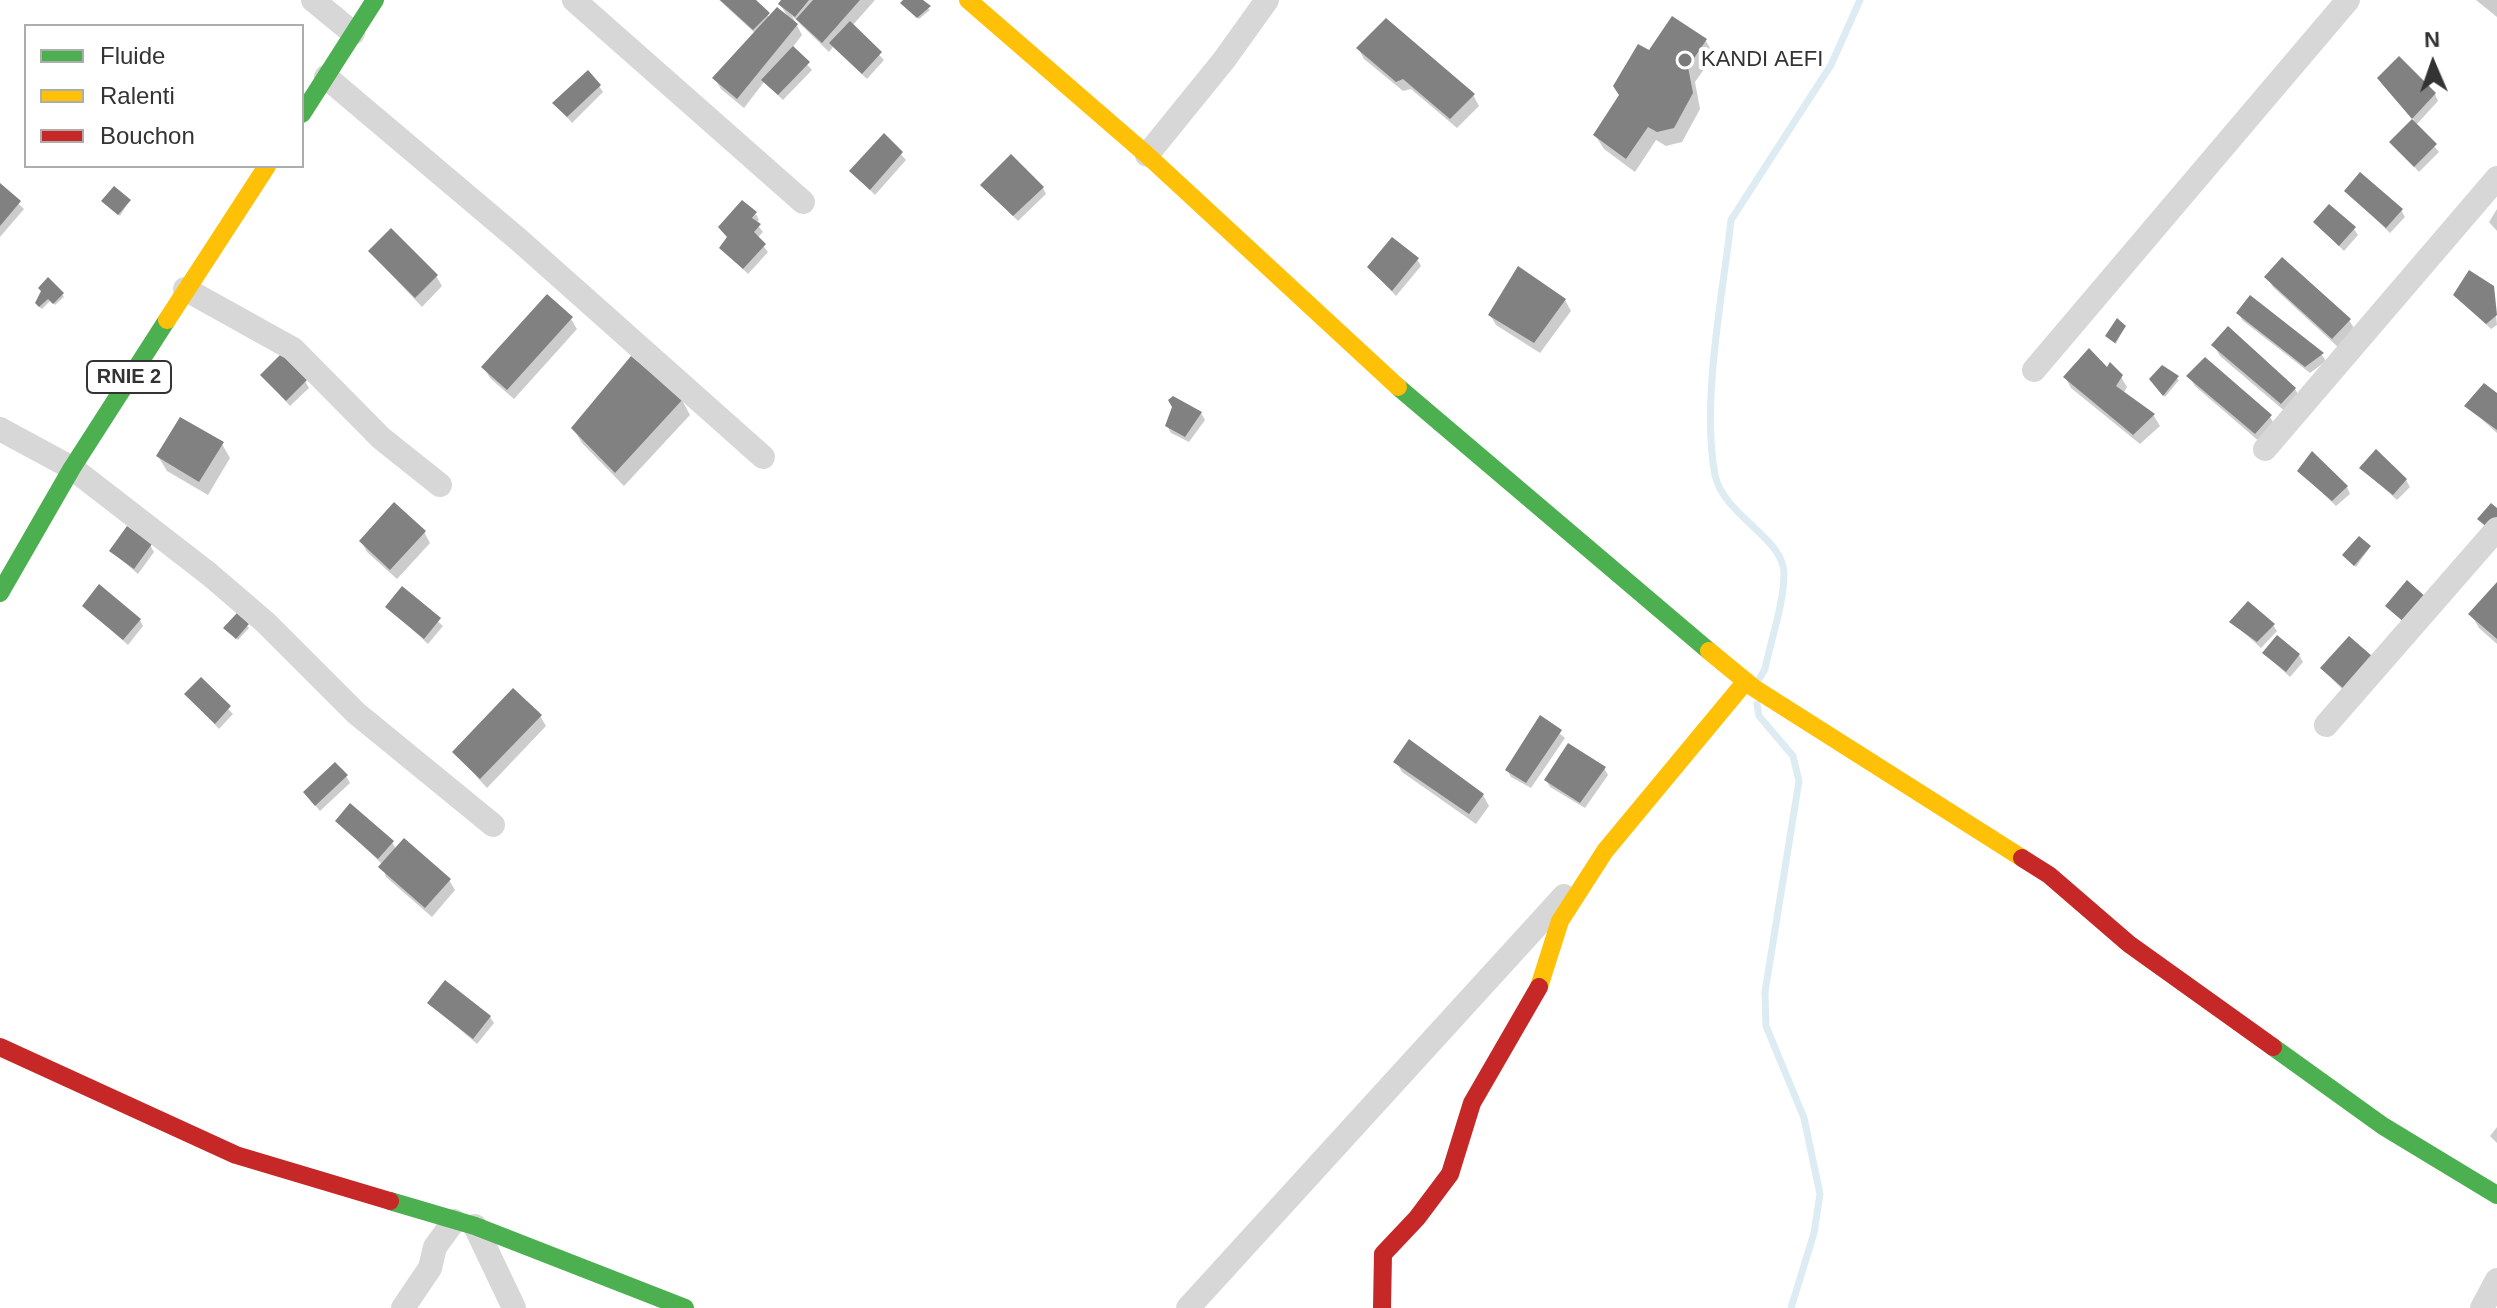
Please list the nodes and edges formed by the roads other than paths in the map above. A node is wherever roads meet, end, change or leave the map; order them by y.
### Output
1 (313, 0) edge
2 (375, 0) edge
3 (574, 0) edge
4 (968, 0) edge
5 (1267, 0) edge
6 (2348, 0) edge
7 (353, 33) junction
8 (326, 77) junction
9 (304, 111) edge
10 (1147, 155) junction
11 (266, 168) edge
12 (2497, 178) edge
13 (803, 202) dead end
14 (185, 289) junction
15 (2034, 370) dead end
16 (0, 429) edge
17 (2265, 449) dead end
18 (763, 457) dead end
19 (72, 468) junction
20 (440, 485) dead end
21 (2493, 540) edge
22 (0, 593) edge
23 (1746, 681) junction
24 (2326, 725) dead end
25 (493, 825) dead end
26 (1605, 851) junction
27 (0, 1047) edge
28 (2497, 1195) edge
29 (464, 1224) junction
30 (2497, 1280) edge
31 (403, 1308) edge
32 (514, 1308) edge
33 (685, 1308) edge
34 (1188, 1308) edge
35 (1382, 1308) edge
36 (2482, 1308) edge

1 - 7 street
2 - 7 street
3 - 13 street
4 - 10 street
5 - 10 street
6 - 15 street
7 - 8 street
8 - 9 street
8 - 18 street
10 - 23 street
11 - 14 street, RNIE 2
12 - 17 street
14 - 19 street, RNIE 2
14 - 20 street
16 - 19 street
19 - 22 street, RNIE 2
19 - 25 street
21 - 24 street
23 - 26 street
23 - 28 street
26 - 34 street
26 - 35 street
27 - 29 street
29 - 31 street
29 - 32 street
29 - 33 street
30 - 36 street

